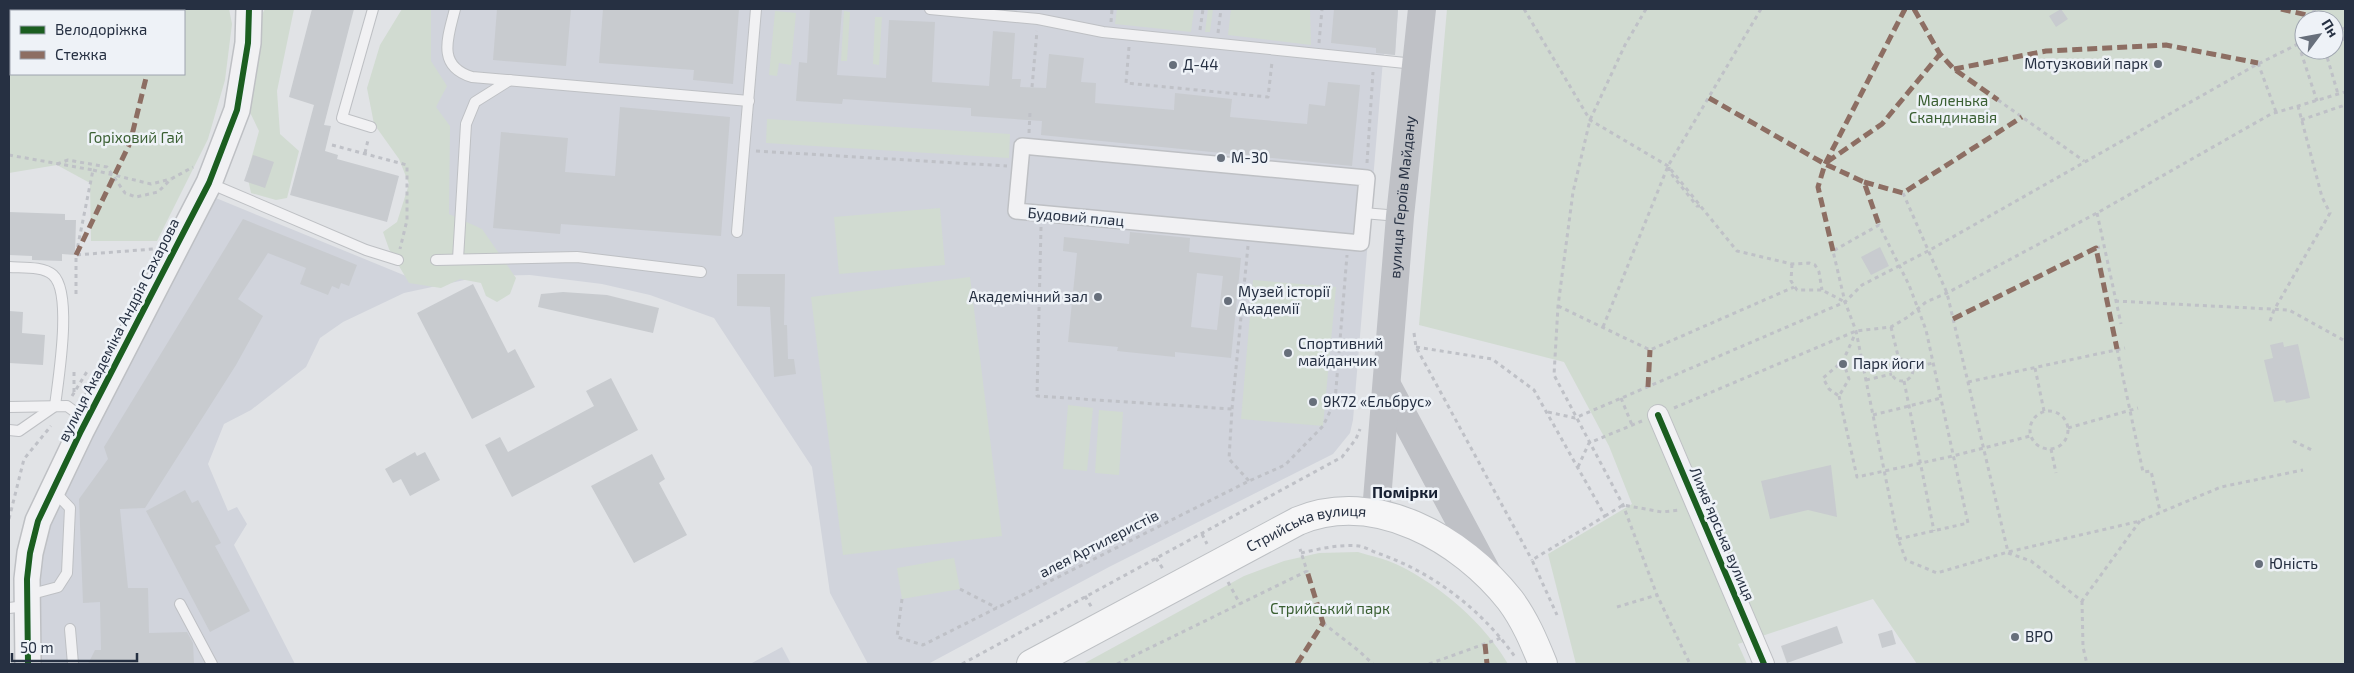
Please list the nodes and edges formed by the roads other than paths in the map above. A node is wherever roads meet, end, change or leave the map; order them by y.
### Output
1 (249, 9) edge
2 (373, 9) edge
3 (455, 9) edge
4 (756, 9) edge
5 (930, 9) edge
6 (1422, 9) edge
7 (1416, 64) junction
8 (510, 80) junction
9 (748, 101) junction
10 (371, 127) dead end
11 (205, 173) junction
12 (1363, 212) junction
13 (1400, 216) junction
14 (738, 232) dead end
15 (458, 259) junction
16 (398, 260) road end
17 (436, 260) dead end
18 (9, 267) edge
19 (701, 272) dead end
20 (1387, 385) junction
21 (55, 406) junction
22 (9, 407) edge
23 (77, 413) junction
24 (1658, 415) road end
25 (9, 430) edge
26 (52, 489) junction
27 (1376, 512) junction
28 (1489, 576) junction
29 (21, 603) edge
30 (180, 604) dead end
31 (70, 629) dead end
32 (1531, 663) edge
33 (28, 664) edge
34 (73, 664) edge
35 (212, 664) edge
36 (1031, 664) edge
37 (1764, 664) edge

1 - 11 street, вулиця Академіка Андрія Сахарова
2 - 10 lane
3 - 8 lane
4 - 9 lane
5 - 7 lane
6 - 7 main road, вулиця Героїв Майдану
7 - 13 main road, вулиця Героїв Майдану
8 - 9 lane
8 - 15 lane
9 - 14 lane
11 - 16 lane
11 - 23 street, вулиця Академіка Андрія Сахарова
12 - 12 street, Будовий плац
12 - 13 lane
13 - 20 main road, вулиця Героїв Майдану
15 - 17 lane
15 - 19 lane
18 - 21 lane
20 - 27 main road, вулиця Героїв Майдану
20 - 28 main road
21 - 22 lane
21 - 23 lane
21 - 25 lane
23 - 26 street, вулиця Академіка Андрія Сахарова
24 - 37 street, Лижвʼярська вулиця
26 - 29 street, вулиця Академіка Андрія Сахарова
26 - 29 lane
27 - 28 main road, Стрийська вулиця
27 - 36 main road, Стрийська вулиця
28 - 32 main road, Стрийська вулиця
29 - 33 street, вулиця Академіка Андрія Сахарова
30 - 35 lane
31 - 34 lane

